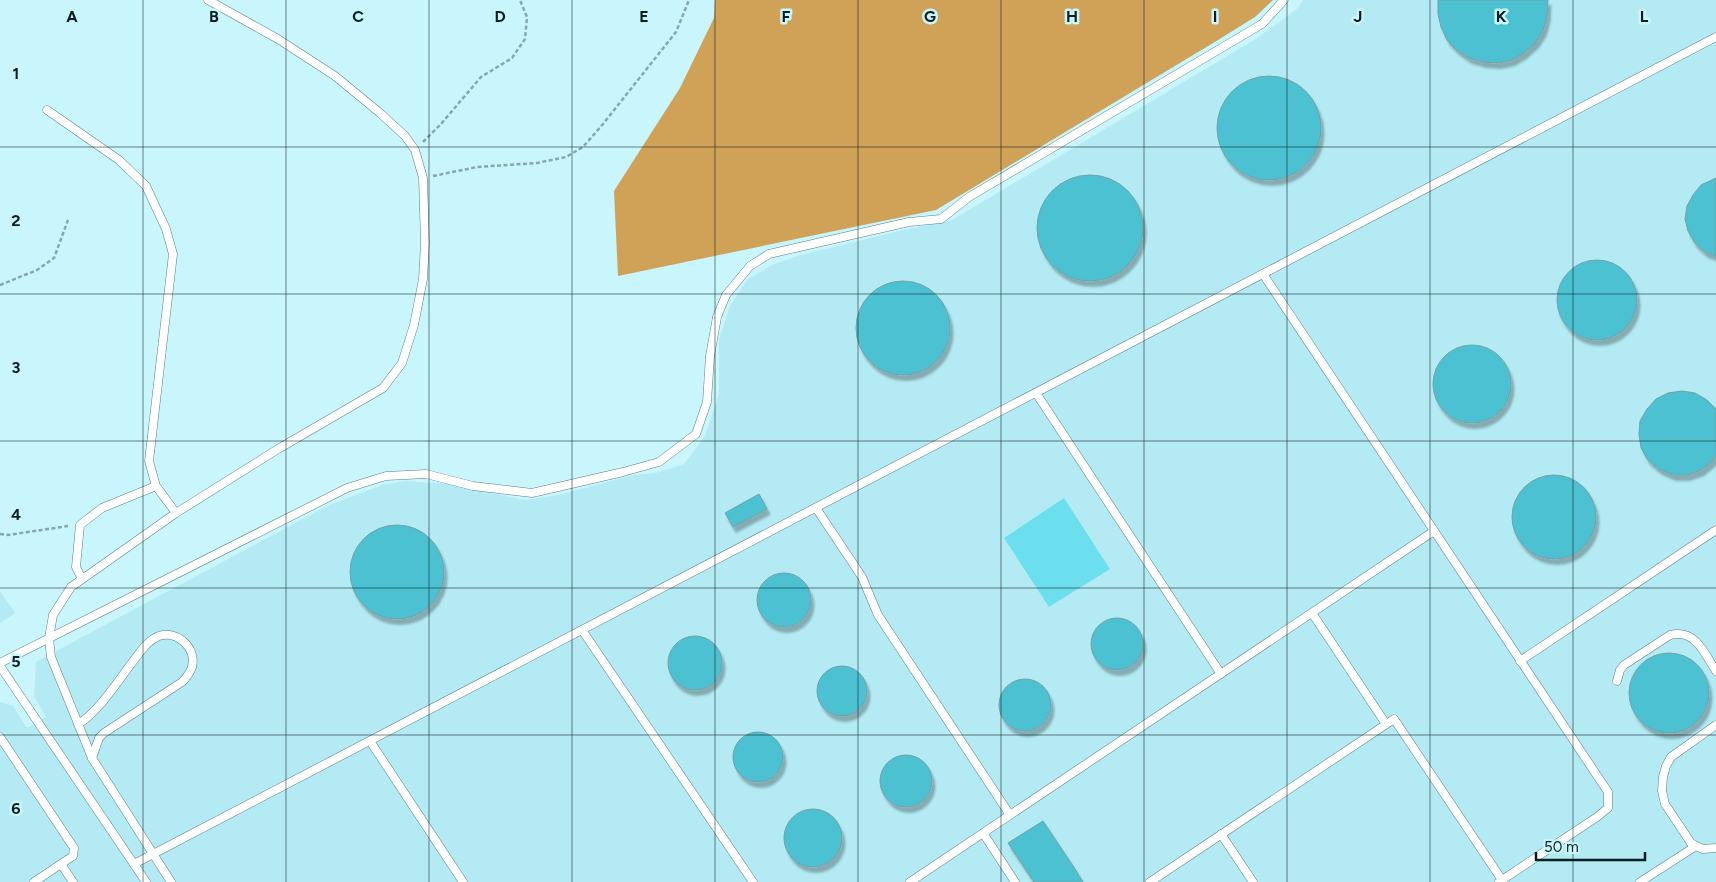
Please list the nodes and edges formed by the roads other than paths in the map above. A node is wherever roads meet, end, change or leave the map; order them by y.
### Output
1 (208, 0) edge
2 (1284, 0) edge
3 (1715, 40) edge
4 (47, 110) dead end
5 (1263, 274) junction
6 (1036, 393) junction
7 (156, 486) junction
8 (816, 508) junction
9 (176, 513) junction
10 (1716, 530) edge
11 (1434, 531) junction
12 (82, 578) junction
13 (1312, 613) junction
14 (582, 630) junction
15 (49, 638) junction
16 (1520, 660) junction
17 (0, 664) edge
18 (1716, 671) edge
19 (1221, 674) junction
20 (1617, 681) dead end
21 (78, 724) junction
22 (1386, 724) junction
23 (1716, 725) edge
24 (0, 737) edge
25 (370, 740) junction
26 (92, 758) junction
27 (1010, 815) junction
28 (983, 833) junction
29 (1221, 834) junction
30 (1696, 846) junction
31 (1716, 848) edge
32 (153, 854) junction
33 (61, 864) junction
34 (134, 864) junction
35 (1501, 881) edge
36 (34, 882) edge
37 (73, 882) edge
38 (146, 882) edge
39 (171, 882) edge
40 (463, 882) edge
41 (753, 882) edge
42 (910, 882) edge
43 (1015, 882) edge
44 (1150, 882) edge
45 (1253, 882) edge
46 (1640, 882) edge

1 - 9 lane
2 - 15 lane
3 - 5 lane
4 - 7 lane
5 - 6 lane
5 - 11 lane
6 - 8 lane
6 - 19 lane
7 - 9 lane
7 - 12 lane
8 - 14 lane
8 - 27 lane
9 - 12 lane
10 - 16 lane
11 - 13 lane
11 - 16 lane
12 - 15 lane
13 - 19 lane
13 - 22 lane
14 - 25 lane
14 - 41 lane
15 - 17 lane
15 - 21 lane
16 - 35 lane
17 - 34 lane
18 - 20 lane
19 - 27 lane
21 - 26 lane
21 - 26 lane
22 - 29 lane
22 - 35 lane
23 - 30 lane
24 - 33 lane
25 - 32 lane
25 - 40 lane
26 - 32 lane
27 - 28 lane
28 - 42 lane
28 - 43 lane
29 - 44 lane
29 - 45 lane
30 - 31 lane
30 - 46 lane
32 - 34 lane
32 - 39 lane
33 - 36 lane
33 - 37 lane
34 - 38 lane

